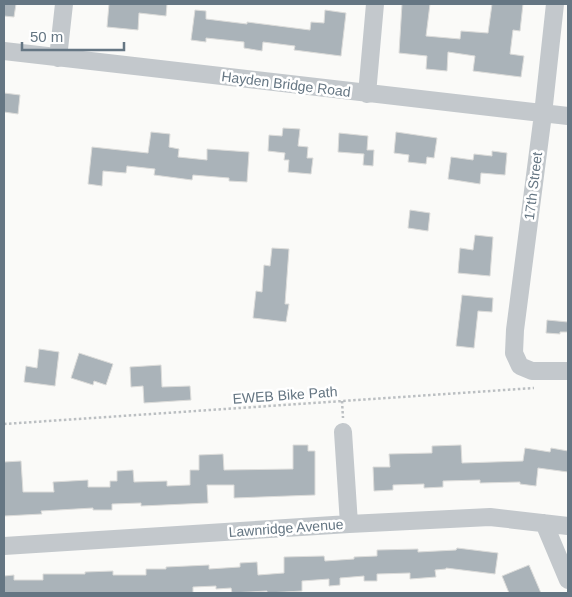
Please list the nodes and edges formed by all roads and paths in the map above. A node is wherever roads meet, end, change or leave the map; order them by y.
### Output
1 (64, 4) edge
2 (375, 4) edge
3 (555, 4) edge
4 (4, 51) edge
5 (58, 58) junction
6 (367, 94) junction
7 (543, 114) junction
8 (568, 116) edge
9 (568, 371) edge
10 (539, 387) dead end
11 (4, 424) edge
12 (343, 432) dead end
13 (544, 523) junction
14 (349, 524) junction
15 (568, 526) edge
16 (4, 546) edge
17 (568, 580) edge

1 - 5 street
2 - 6 street
3 - 7 street, 17th Street
4 - 5 street, Hayden Bridge Road
5 - 6 street, Hayden Bridge Road
6 - 7 street, Hayden Bridge Road
7 - 8 street, Hayden Bridge Road
7 - 9 street, 17th Street
10 - 11 path, EWEB Bike Path
12 - 14 street
13 - 14 street, Lawnridge Avenue
13 - 15 street, Lawnridge Avenue
13 - 17 street
14 - 16 street, Lawnridge Avenue

